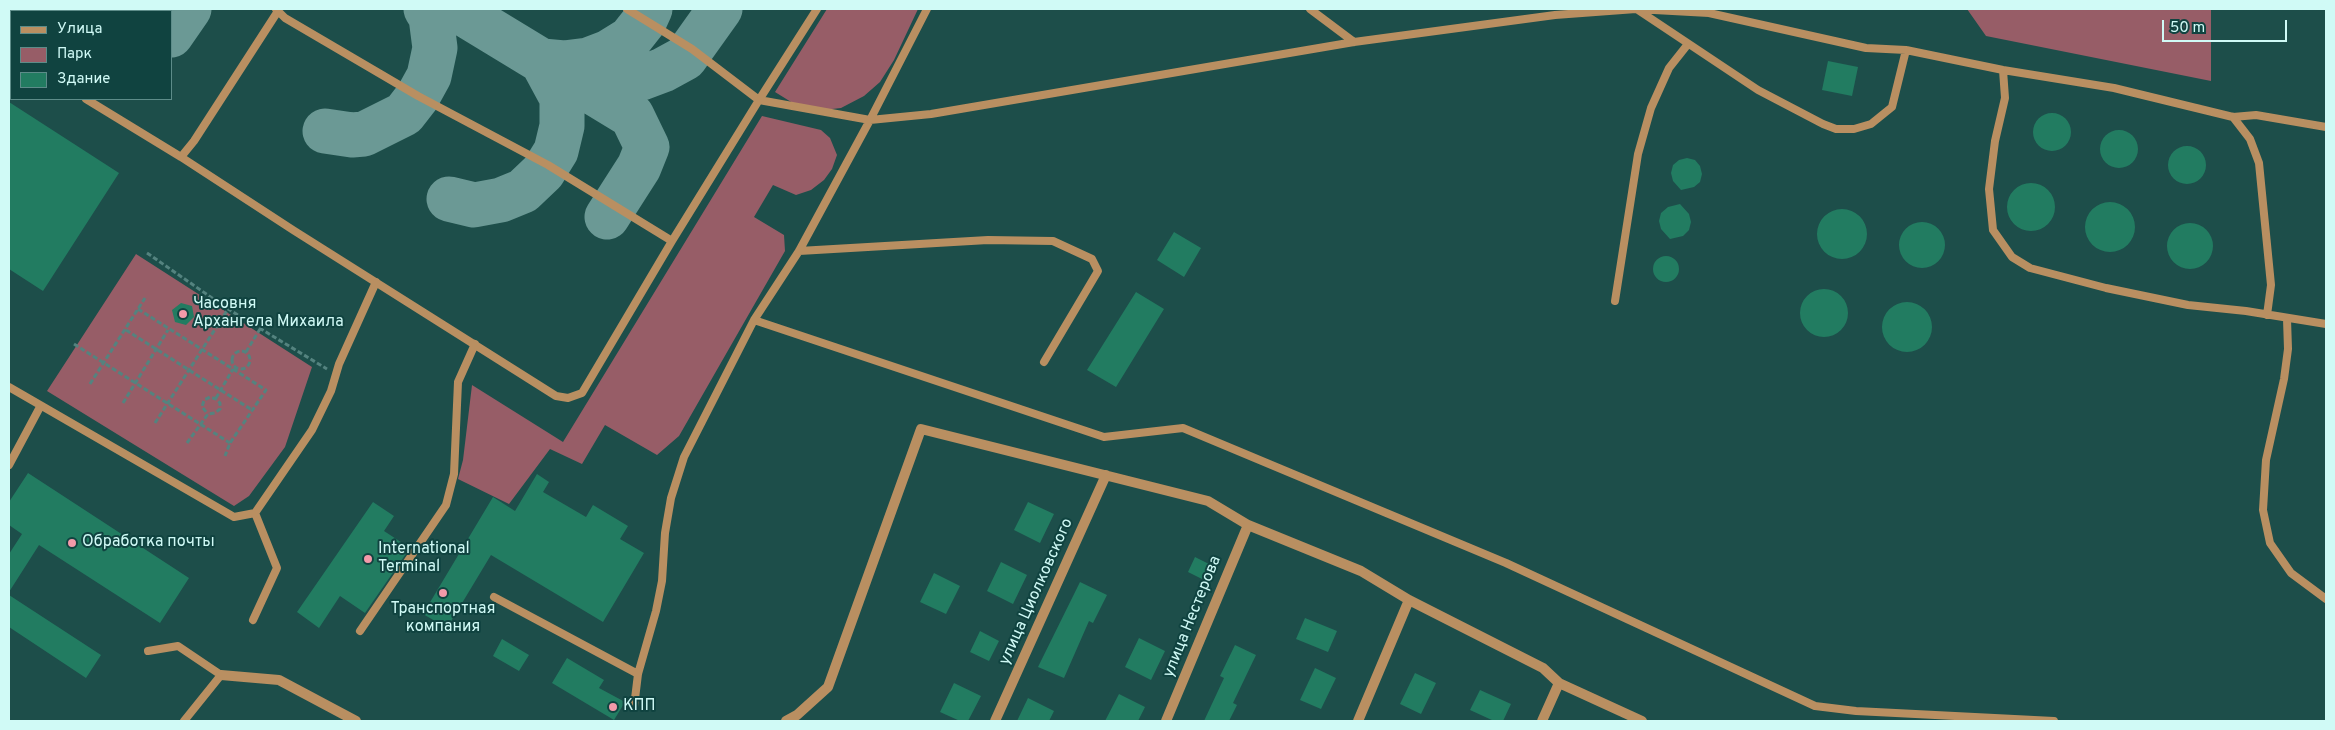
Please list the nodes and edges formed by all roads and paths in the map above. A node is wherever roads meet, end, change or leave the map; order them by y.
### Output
1 (627, 9) edge
2 (817, 9) edge
3 (927, 9) edge
4 (1310, 9) edge
5 (1636, 9) edge
6 (277, 10) edge
7 (1354, 42) junction
8 (1688, 44) junction
9 (1906, 50) junction
10 (2003, 70) junction
11 (88, 100) edge
12 (760, 100) junction
13 (2233, 117) junction
14 (870, 120) junction
15 (2326, 127) edge
16 (181, 157) junction
17 (672, 241) junction
18 (799, 251) junction
19 (148, 253) dead end
20 (376, 282) junction
21 (145, 298) dead end
22 (1615, 301) dead end
23 (228, 309) junction
24 (138, 310) junction
25 (2267, 315) junction
26 (2287, 319) junction
27 (754, 320) junction
28 (2326, 324) edge
29 (260, 329) junction
30 (126, 330) junction
31 (168, 330) junction
32 (74, 344) dead end
33 (475, 344) junction
34 (156, 350) junction
35 (201, 350) junction
36 (246, 352) junction
37 (1044, 362) dead end
38 (104, 364) junction
39 (234, 368) junction
40 (190, 371) junction
41 (336, 374) junction
42 (136, 383) junction
43 (90, 384) dead end
44 (9, 387) edge
45 (220, 390) junction
46 (216, 398) junction
47 (123, 403) dead end
48 (169, 403) junction
49 (40, 407) junction
50 (252, 410) junction
51 (208, 414) junction
52 (155, 423) dead end
53 (200, 424) junction
54 (187, 443) dead end
55 (230, 443) junction
56 (225, 456) dead end
57 (9, 465) edge
58 (1106, 476) junction
59 (256, 513) junction
60 (1248, 525) junction
61 (494, 597) dead end
62 (2326, 599) edge
63 (1409, 600) junction
64 (253, 620) dead end
65 (360, 631) dead end
66 (148, 651) dead end
67 (638, 674) junction
68 (221, 676) junction
69 (1559, 682) junction
70 (634, 706) dead end
71 (184, 721) edge
72 (356, 721) edge
73 (786, 721) edge
74 (995, 721) edge
75 (1166, 721) edge
76 (1358, 721) edge
77 (1542, 721) edge
78 (1642, 721) edge
79 (2054, 721) edge

1 - 12 lane
2 - 12 lane
3 - 14 lane
4 - 7 lane
5 - 7 lane
5 - 8 lane
5 - 9 lane
6 - 16 lane
6 - 17 lane
7 - 14 lane
8 - 9 lane
8 - 22 lane
9 - 10 lane
10 - 13 lane
10 - 25 lane
11 - 16 lane
12 - 14 lane
12 - 17 lane
13 - 15 lane
13 - 25 lane
14 - 18 lane
16 - 20 lane
17 - 33 lane
18 - 27 lane
18 - 37 lane
19 - 23 path
20 - 33 lane
20 - 41 lane
21 - 24 path
23 - 29 path
23 - 35 path
24 - 30 path
24 - 31 path
25 - 26 lane
26 - 28 lane
26 - 62 lane
27 - 67 lane
27 - 79 lane
29 - 36 path
29 - 41 path
30 - 34 path
30 - 38 path
31 - 34 path
31 - 35 path
32 - 38 path
33 - 65 lane
34 - 40 path
34 - 42 path
35 - 39 path
35 - 40 path
36 - 39 path
36 - 39 path
38 - 42 path
38 - 43 path
39 - 45 path
39 - 50 path
40 - 45 path
40 - 48 path
41 - 59 lane
42 - 47 path
42 - 48 path
44 - 49 lane
45 - 46 path
45 - 50 path
46 - 51 path
46 - 51 path
48 - 52 path
48 - 53 path
49 - 57 lane
49 - 59 lane
50 - 55 path
51 - 53 path
53 - 54 path
53 - 55 path
55 - 56 path
58 - 60 street
58 - 73 street
58 - 74 street, улица Циолковского
59 - 64 lane
60 - 63 street
60 - 75 street, улица Нестерова
61 - 67 lane
63 - 69 street
63 - 76 street
66 - 68 lane
67 - 70 lane
68 - 71 lane
68 - 72 street
69 - 77 street
69 - 78 street

